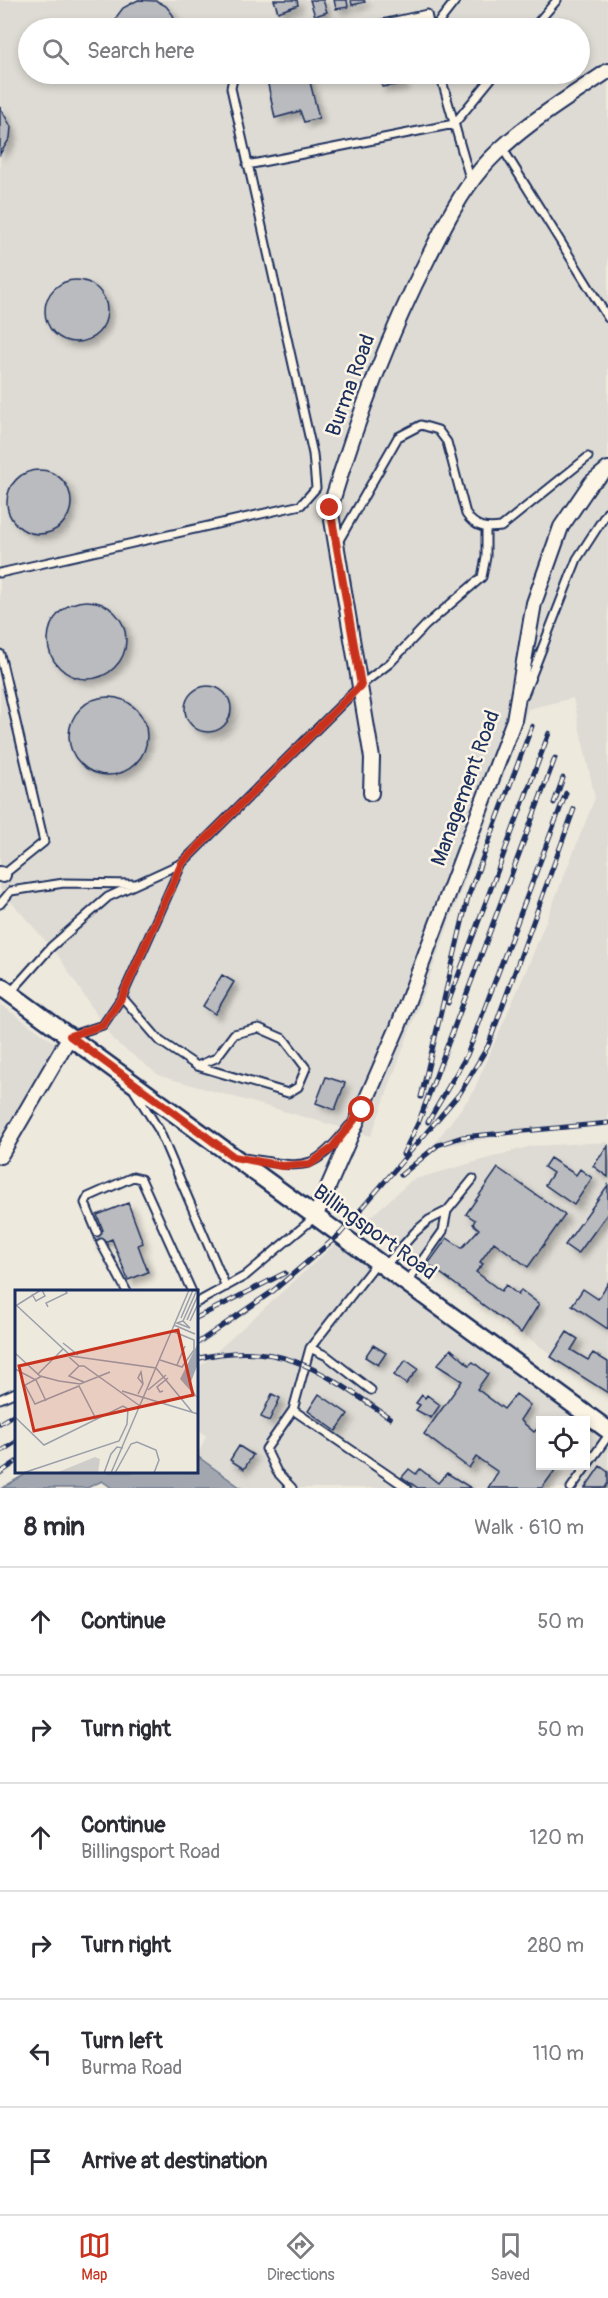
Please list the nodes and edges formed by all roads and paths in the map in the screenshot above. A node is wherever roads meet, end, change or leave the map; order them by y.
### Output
1 (456, 0) edge
2 (557, 0) edge
3 (409, 18) edge
4 (428, 18) edge
5 (441, 18) edge
6 (542, 18) edge
7 (608, 72) edge
8 (232, 84) edge
9 (443, 84) edge
10 (487, 84) edge
11 (589, 84) edge
12 (590, 84) edge
13 (454, 124) junction
14 (503, 149) junction
15 (247, 165) junction
16 (471, 182) junction
17 (608, 318) edge
18 (588, 457) dead end
19 (608, 470) edge
20 (608, 511) edge
21 (486, 529) junction
22 (336, 547) junction
23 (0, 573) edge
24 (0, 654) edge
25 (361, 685) junction
26 (514, 720) junction
27 (370, 793) dead end
28 (182, 863) junction
29 (2, 874) edge
30 (137, 884) junction
31 (0, 904) edge
32 (5, 990) edge
33 (122, 997) junction
34 (70, 1036) junction
35 (197, 1066) junction
36 (123, 1076) junction
37 (362, 1110) junction
38 (0, 1156) edge
39 (234, 1157) junction
40 (473, 1179) dead end
41 (447, 1211) junction
42 (315, 1217) junction
43 (97, 1232) dead end
44 (101, 1243) dead end
45 (381, 1264) junction
46 (407, 1282) junction
47 (226, 1287) junction
48 (126, 1290) edge
49 (191, 1290) edge
50 (198, 1302) edge
51 (310, 1348) junction
52 (372, 1390) dead end
53 (15, 1392) edge
54 (0, 1399) edge
55 (293, 1410) junction
56 (608, 1430) edge
57 (608, 1436) edge
58 (292, 1488) edge
59 (407, 1488) edge
60 (571, 1488) edge

1 - 5 lane
2 - 6 lane
3 - 4 lane
7 - 12 street, Burma Road
8 - 15 lane
9 - 13 lane
10 - 13 lane
11 - 14 street, Burma Road
13 - 15 lane
13 - 16 lane
14 - 16 street, Burma Road
14 - 17 lane
15 - 23 lane
16 - 22 street, Burma Road
18 - 21 lane
19 - 26 street, Management Road
20 - 26 lane
21 - 22 lane
21 - 25 lane
22 - 25 street, Burma Road
24 - 29 lane
25 - 27 street, Burma Road
25 - 28 lane
26 - 37 street, Management Road
28 - 30 lane
28 - 33 lane
30 - 31 lane
30 - 32 lane
32 - 34 street, Billingsport Road
33 - 34 lane
33 - 35 lane
34 - 36 street, Billingsport Road
34 - 38 street
35 - 35 lane
36 - 39 street, Billingsport Road
36 - 47 lane
37 - 39 lane
37 - 42 street, Management Road
39 - 42 street, Billingsport Road
40 - 41 lane
41 - 45 lane
41 - 46 lane
42 - 45 street, Billingsport Road
42 - 47 lane
43 - 49 lane
44 - 48 lane
45 - 46 street, Billingsport Road
45 - 51 lane
46 - 56 street, Billingsport Road
47 - 50 lane
51 - 52 lane
51 - 55 lane
53 - 54 lane
55 - 58 lane
55 - 59 lane
57 - 60 lane

